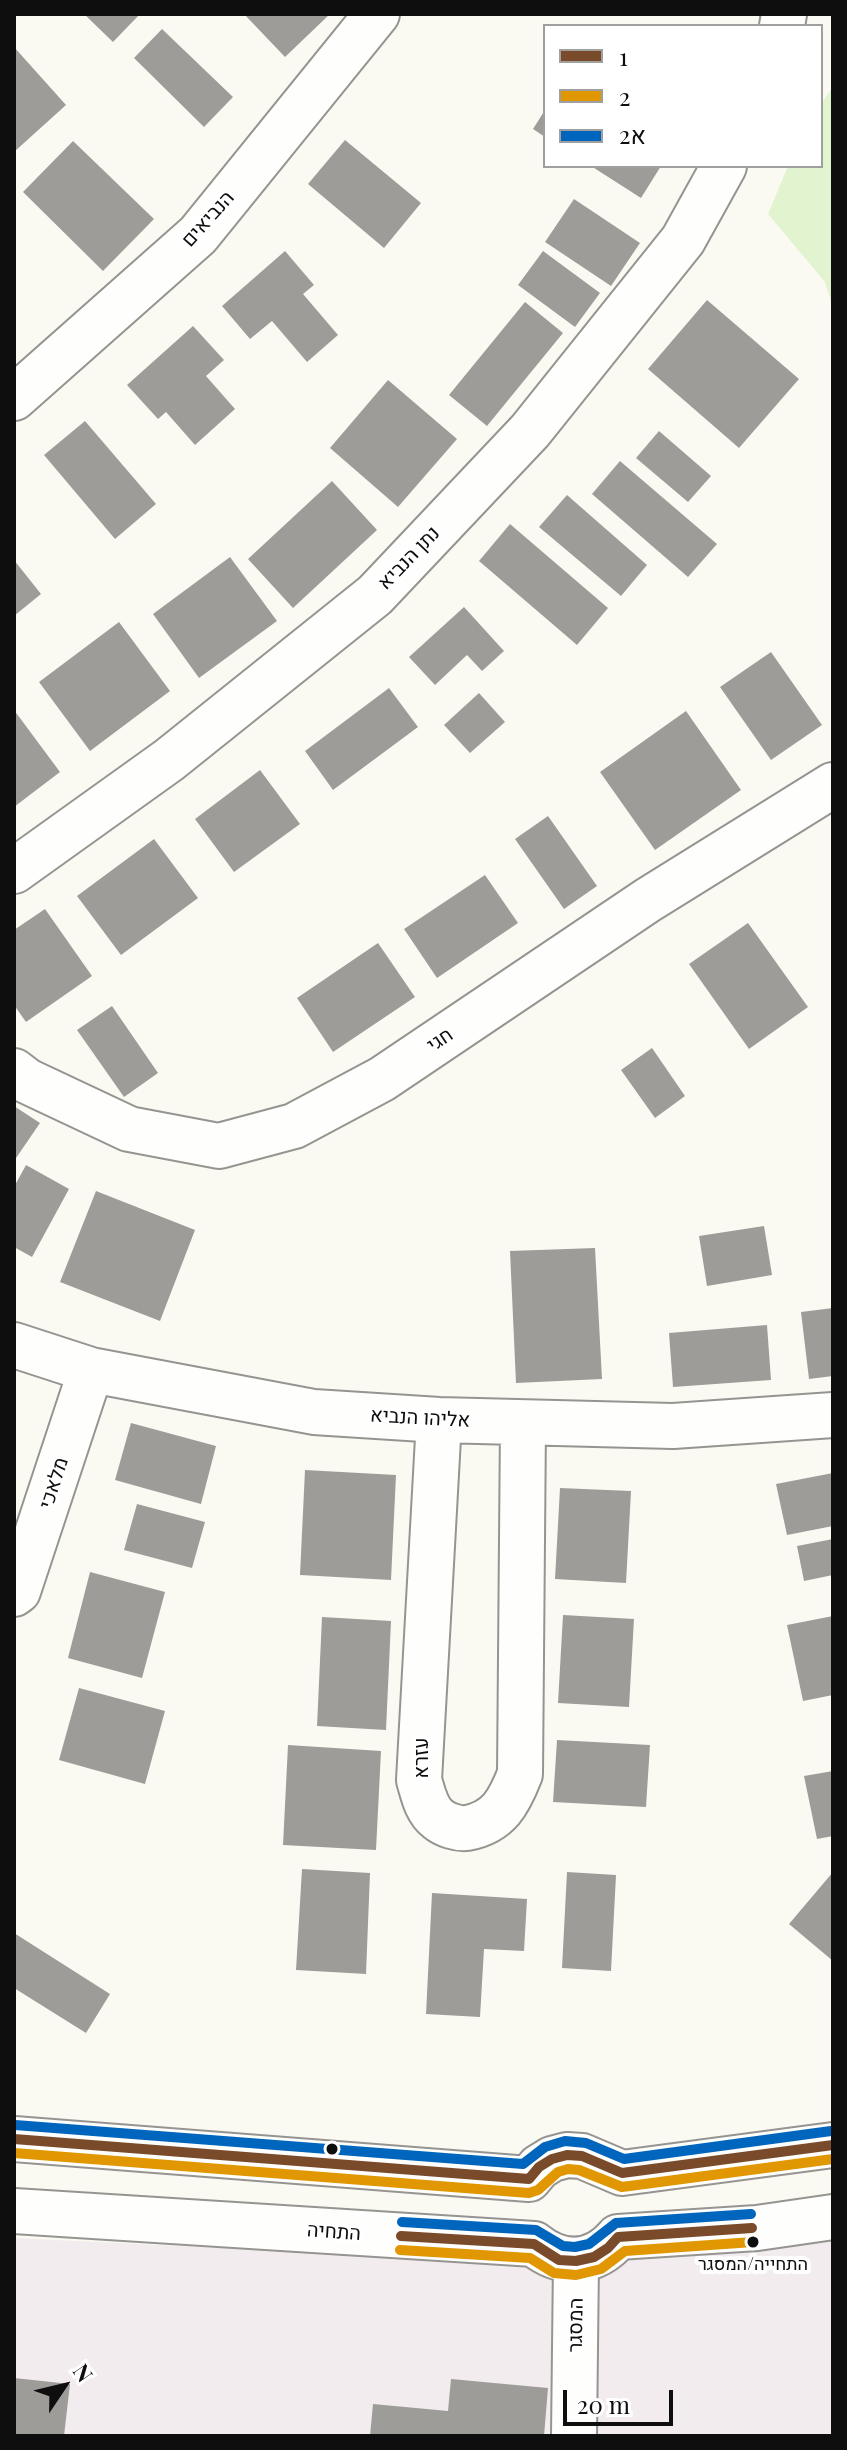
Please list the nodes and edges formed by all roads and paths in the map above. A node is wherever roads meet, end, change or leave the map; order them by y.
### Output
1 (377, 14) edge
2 (723, 168) edge
3 (14, 398) edge
4 (833, 785) edge
5 (14, 871) edge
6 (14, 1071) edge
7 (14, 1345) edge
8 (91, 1370) junction
9 (833, 1415) edge
10 (439, 1420) junction
11 (523, 1423) junction
12 (14, 1594) edge
13 (14, 2139) edge
14 (833, 2145) edge
15 (609, 2169) junction
16 (529, 2179) junction
17 (14, 2211) edge
18 (833, 2217) edge
19 (618, 2237) junction
20 (534, 2244) junction
21 (576, 2261) junction
22 (574, 2436) edge

1 - 3 street, הנביאים
2 - 5 street, נתן הנביא
4 - 6 street, חגי
7 - 8 street, אליהו הנביא
8 - 10 street, אליהו הנביא
8 - 12 street, מלאכי
9 - 11 street, אליהו הנביא
10 - 11 street, אליהו הנביא
10 - 11 street, עזרא
13 - 16 street
14 - 15 street
15 - 16 street
15 - 19 street
16 - 20 street
17 - 20 street, התחיה
18 - 19 street
19 - 21 street
20 - 21 street, התחיה
21 - 22 street, המסגר

